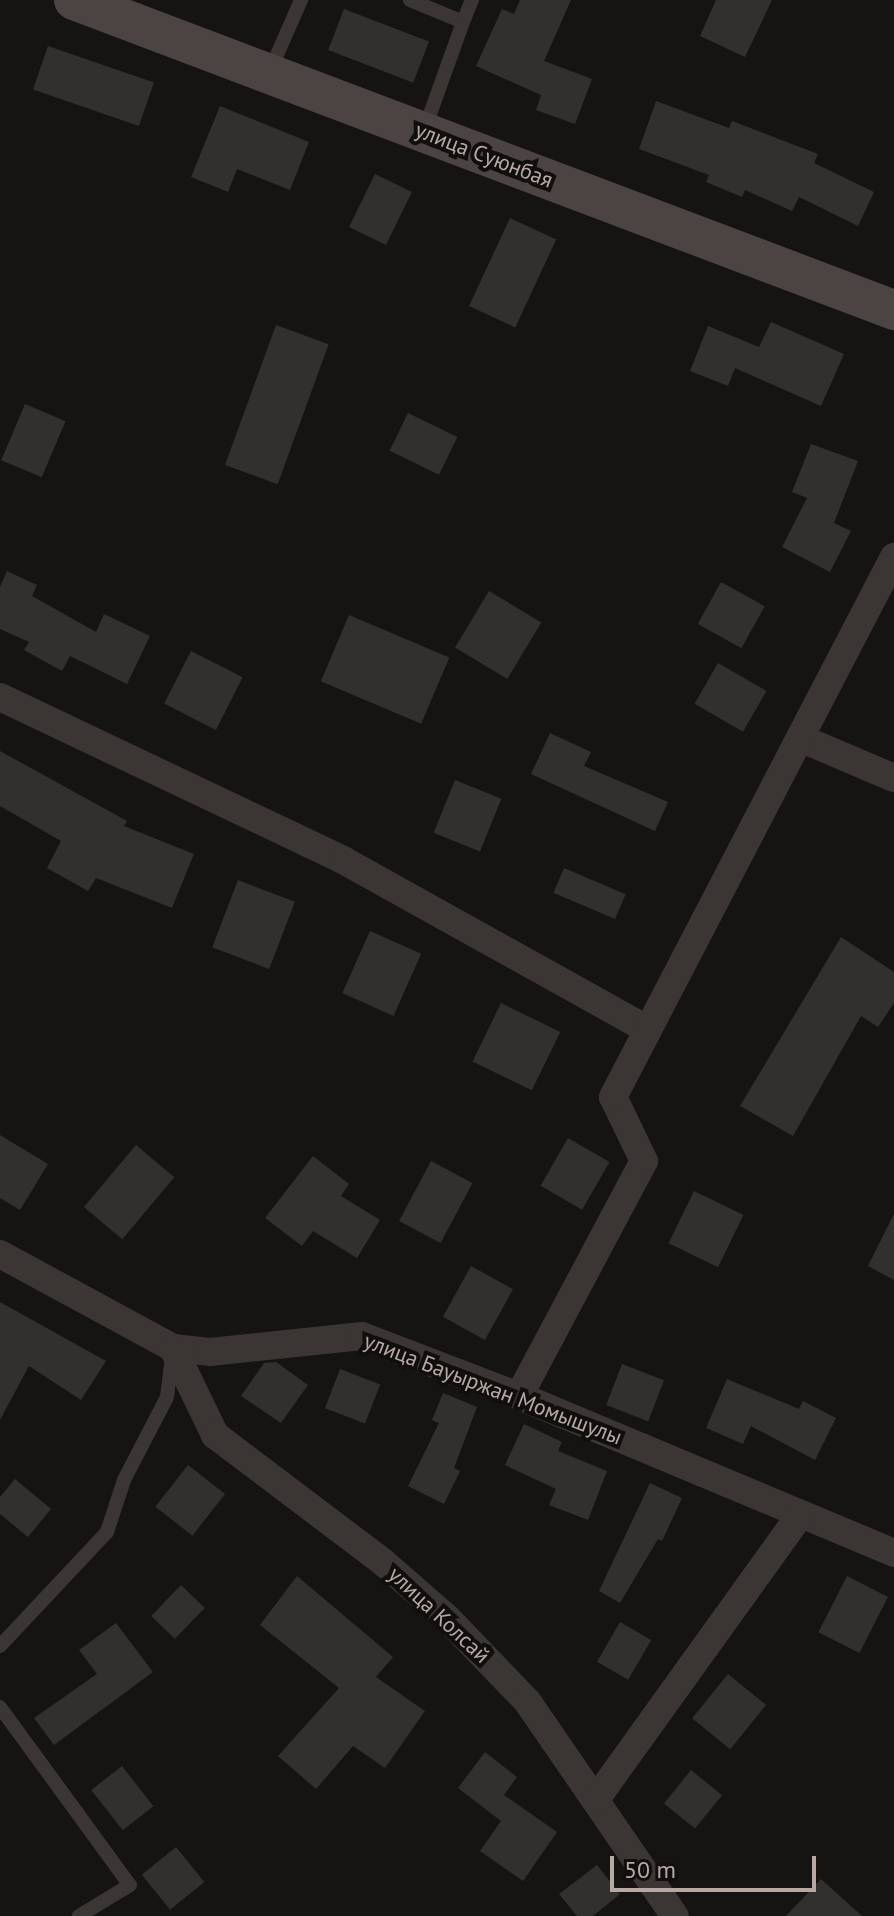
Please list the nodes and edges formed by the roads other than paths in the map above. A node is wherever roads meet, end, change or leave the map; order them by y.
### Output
1 (74, 0) edge
2 (301, 0) edge
3 (410, 0) edge
4 (472, 0) edge
5 (463, 22) junction
6 (269, 74) junction
7 (423, 132) junction
8 (894, 310) edge
9 (894, 557) edge
10 (0, 697) edge
11 (800, 738) junction
12 (894, 778) edge
13 (648, 1030) junction
14 (0, 1254) edge
15 (173, 1348) junction
16 (519, 1396) junction
17 (801, 1514) junction
18 (894, 1553) edge
19 (0, 1646) edge
20 (0, 1707) edge
21 (596, 1799) junction
22 (79, 1916) edge
23 (675, 1916) edge

1 - 6 main road, улица Суюнбая
2 - 6 lane
3 - 5 lane
4 - 5 lane
5 - 7 lane
6 - 7 main road, улица Суюнбая
7 - 8 main road, улица Суюнбая
9 - 11 street
10 - 13 street
11 - 12 street
11 - 13 street
13 - 16 street
14 - 15 street, улица Бауыржан Момышулы
15 - 16 street, улица Бауыржан Момышулы
15 - 19 lane
15 - 21 street, улица Колсай
16 - 17 street, улица Бауыржан Момышулы
17 - 18 street, улица Бауыржан Момышулы
17 - 21 street
20 - 22 lane
21 - 23 street, улица Колсай

